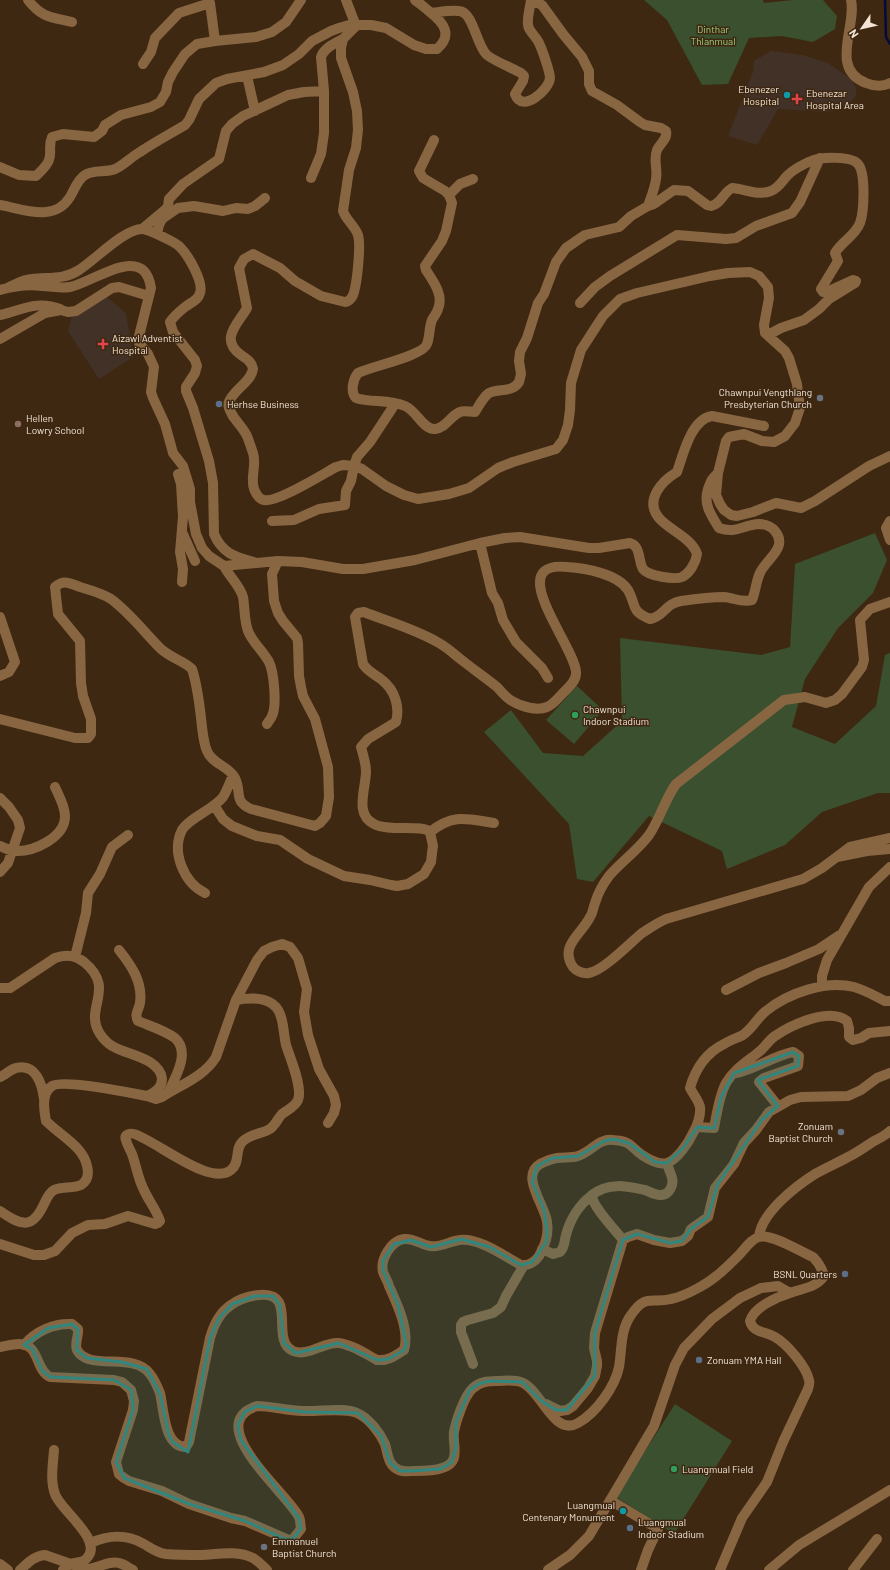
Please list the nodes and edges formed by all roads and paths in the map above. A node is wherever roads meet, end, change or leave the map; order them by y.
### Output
1 (28, 0) edge
2 (301, 0) edge
3 (346, 0) edge
4 (415, 0) edge
5 (531, 0) edge
6 (851, 0) edge
7 (209, 1) edge
8 (431, 13) junction
9 (72, 22) dead end
10 (356, 26) junction
11 (343, 39) junction
12 (215, 41) junction
13 (143, 64) dead end
14 (247, 76) junction
15 (889, 85) edge
16 (324, 91) junction
17 (255, 111) junction
18 (434, 140) dead end
19 (820, 158) junction
20 (0, 167) edge
21 (312, 178) dead end
22 (473, 179) dead end
23 (449, 195) junction
24 (265, 198) dead end
25 (0, 205) edge
26 (648, 206) junction
27 (142, 229) junction
28 (157, 234) junction
29 (5, 289) edge
30 (149, 296) junction
31 (580, 303) dead end
32 (61, 310) junction
33 (0, 315) edge
34 (765, 333) junction
35 (0, 339) edge
36 (395, 404) junction
37 (764, 426) dead end
38 (173, 452) junction
39 (890, 456) edge
40 (354, 466) junction
41 (718, 473) junction
42 (272, 521) dead end
43 (890, 521) edge
44 (182, 532) junction
45 (890, 540) edge
46 (480, 543) junction
47 (195, 561) dead end
48 (278, 561) junction
49 (257, 563) junction
50 (224, 566) junction
51 (182, 582) dead end
52 (890, 602) edge
53 (0, 617) edge
54 (0, 676) edge
55 (548, 678) dead end
56 (0, 719) edge
57 (267, 724) dead end
58 (233, 775) junction
59 (55, 787) dead end
60 (0, 798) edge
61 (214, 805) junction
62 (494, 823) dead end
63 (430, 832) junction
64 (128, 835) dead end
65 (890, 838) edge
66 (0, 846) edge
67 (890, 849) edge
68 (13, 851) junction
69 (835, 858) junction
70 (890, 867) edge
71 (0, 872) edge
72 (205, 892) dead end
73 (843, 933) junction
74 (119, 950) dead end
75 (76, 957) junction
76 (822, 986) junction
77 (0, 988) edge
78 (726, 990) dead end
79 (236, 1000) junction
80 (890, 1000) edge
81 (890, 1031) edge
82 (734, 1073) junction
83 (890, 1073) edge
84 (0, 1077) edge
85 (168, 1093) junction
86 (147, 1096) junction
87 (44, 1100) junction
88 (778, 1106) junction
89 (328, 1123) dead end
90 (697, 1127) junction
91 (890, 1131) edge
92 (667, 1163) junction
93 (591, 1196) junction
94 (0, 1211) edge
95 (759, 1237) junction
96 (623, 1240) junction
97 (0, 1244) edge
98 (542, 1249) junction
99 (524, 1265) junction
100 (790, 1293) junction
101 (24, 1345) junction
102 (0, 1347) edge
103 (473, 1364) dead end
104 (541, 1401) junction
105 (54, 1450) dead end
106 (890, 1490) edge
107 (610, 1500) junction
108 (877, 1539) dead end
109 (91, 1544) junction
110 (0, 1564) edge
111 (66, 1567) edge
112 (8, 1570) edge
113 (20, 1570) edge
114 (133, 1570) edge
115 (267, 1570) edge
116 (548, 1570) edge
117 (641, 1570) edge
118 (720, 1570) edge
119 (769, 1570) edge
120 (853, 1570) edge

1 - 9 street
2 - 12 street
3 - 10 street
4 - 8 street
5 - 8 street
5 - 26 street
6 - 15 street
7 - 12 street
7 - 13 street
8 - 10 street
10 - 11 street
10 - 14 street
11 - 16 street
11 - 40 street
12 - 20 street
14 - 17 street
14 - 25 street
16 - 17 street
16 - 21 street
17 - 27 street
18 - 23 street
19 - 26 street
19 - 31 street
19 - 34 street
22 - 23 street
23 - 36 street
24 - 28 street
26 - 36 street
27 - 28 street
27 - 29 street
28 - 49 street
29 - 30 street
30 - 32 street
30 - 38 street
32 - 33 street
32 - 35 street
34 - 40 street
34 - 41 street
36 - 40 street
37 - 46 street
38 - 44 street
38 - 50 street
39 - 41 street
40 - 42 street
41 - 63 street
43 - 45 street
44 - 47 street
44 - 51 street
46 - 48 street
46 - 55 street
48 - 49 street
48 - 58 street
49 - 50 street
50 - 57 street
52 - 69 street
53 - 54 street
56 - 58 street
58 - 61 street
59 - 68 street
60 - 68 street
61 - 63 street
61 - 72 street
62 - 63 street
64 - 75 street
65 - 69 street
66 - 68 street
67 - 69 street
68 - 71 street
70 - 73 street
73 - 76 street
73 - 78 street
74 - 85 street
75 - 77 street
75 - 86 street
76 - 80 street
76 - 90 street
79 - 85 street
79 - 89 street
79 - 97 street
81 - 82 street
82 - 88 street
82 - 90 street
83 - 88 street
84 - 87 street
85 - 86 street
86 - 87 street
87 - 94 street
88 - 96 street
90 - 92 street
91 - 95 street
92 - 93 street
92 - 98 street
93 - 96 street
93 - 98 street
95 - 100 street
95 - 104 street
96 - 104 street
98 - 99 street
99 - 101 street
99 - 103 street
100 - 107 street
100 - 118 street
101 - 102 street
101 - 104 street
105 - 109 street
106 - 119 street
107 - 116 street
107 - 117 street
108 - 120 street
109 - 111 street
109 - 115 street
110 - 112 street
111 - 113 street
111 - 114 street

